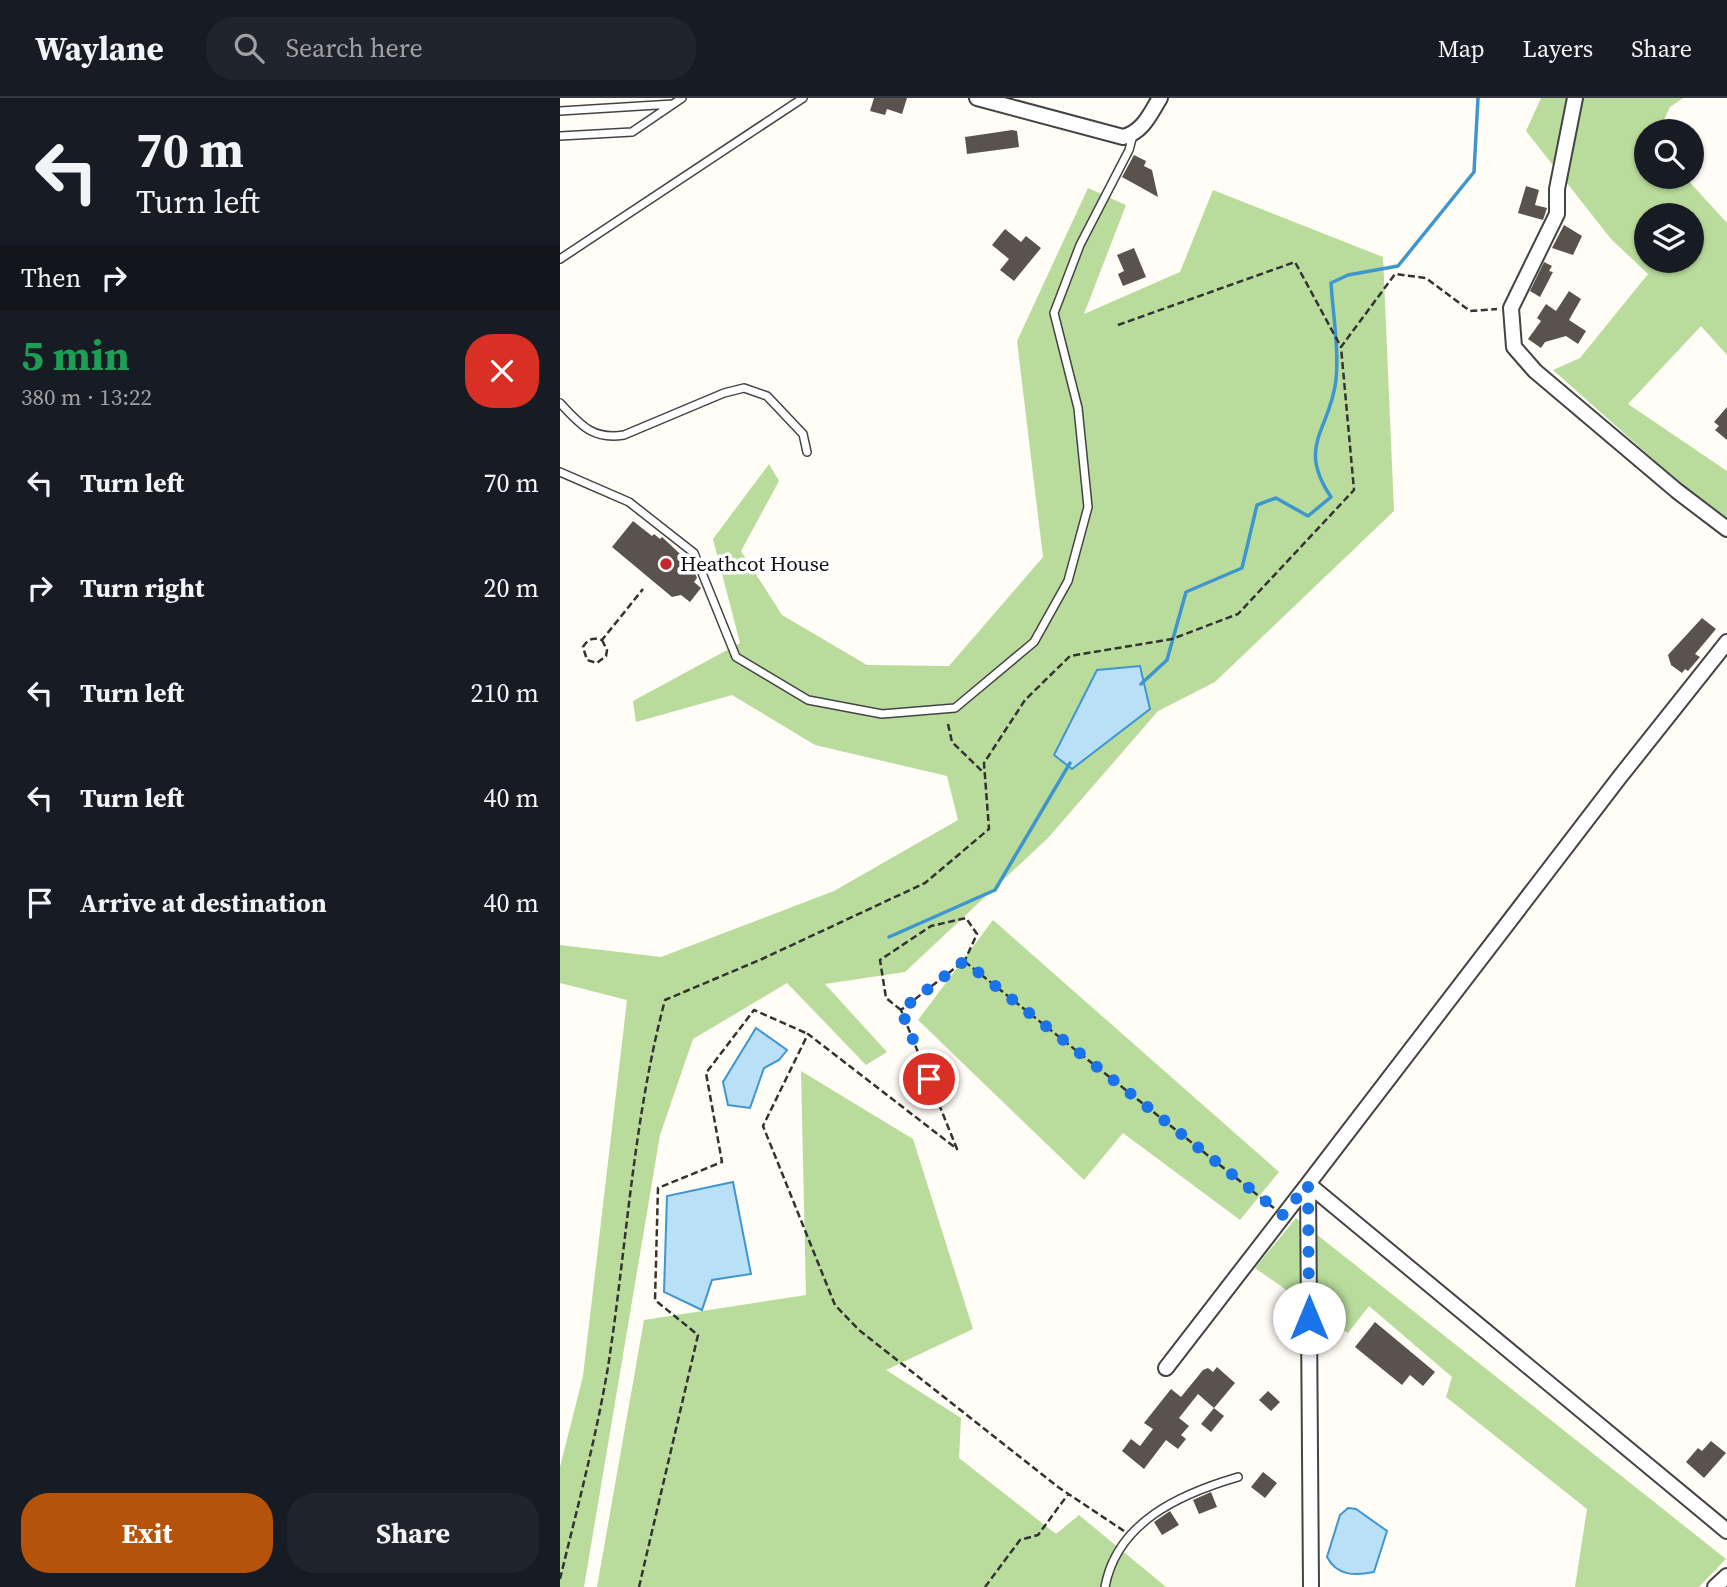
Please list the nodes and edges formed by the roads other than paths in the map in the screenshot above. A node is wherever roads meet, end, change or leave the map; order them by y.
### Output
1 (682, 98) edge
2 (803, 98) edge
3 (977, 98) edge
4 (1160, 98) edge
5 (1575, 98) edge
6 (674, 104) junction
7 (560, 111) edge
8 (560, 135) edge
9 (1134, 135) junction
10 (560, 259) edge
11 (560, 403) edge
12 (807, 452) dead end
13 (560, 472) edge
14 (1727, 528) edge
15 (1727, 642) edge
16 (1308, 1184) junction
17 (1166, 1368) dead end
18 (1238, 1477) dead end
19 (1727, 1531) edge
20 (1727, 1576) edge
21 (1105, 1587) edge
22 (1311, 1587) edge
23 (1715, 1587) edge

1 - 6 lane
2 - 10 lane
3 - 9 street
4 - 9 street
5 - 14 street
6 - 7 lane
6 - 8 lane
9 - 13 lane
11 - 12 lane
15 - 16 street
16 - 17 street
16 - 19 street
16 - 22 street
18 - 21 lane
20 - 23 street

